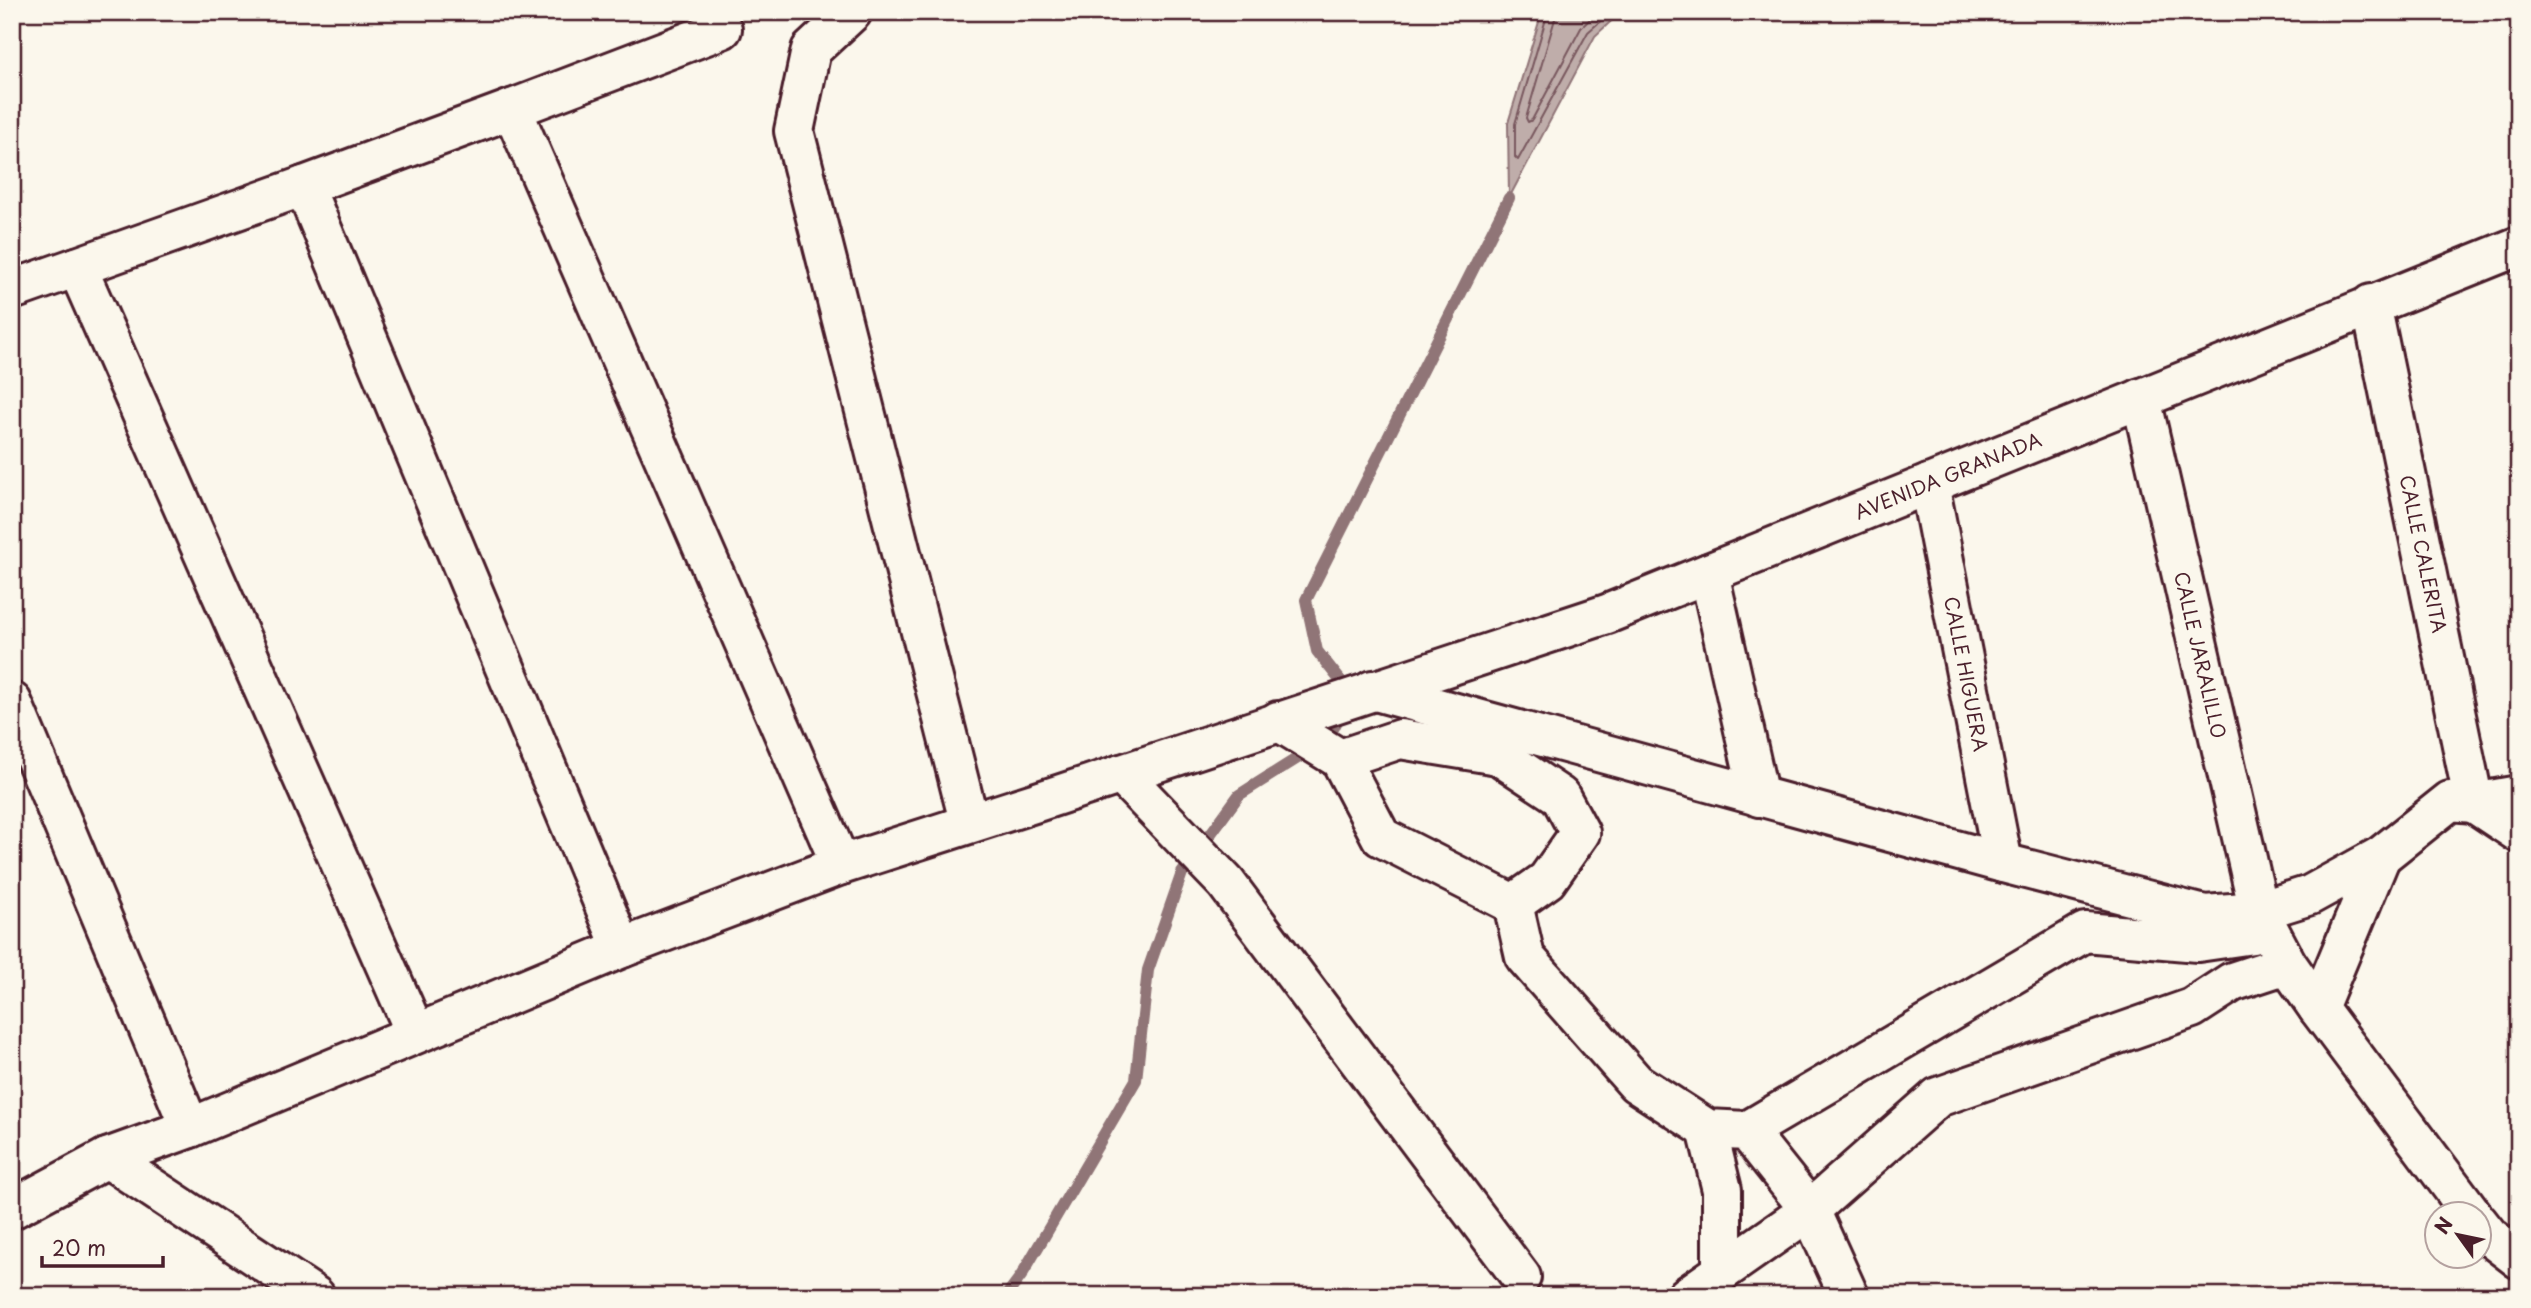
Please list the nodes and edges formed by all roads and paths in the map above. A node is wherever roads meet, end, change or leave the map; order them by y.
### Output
1 (852, 12) edge
2 (722, 29) dead end
3 (512, 109) junction
4 (304, 186) junction
5 (2519, 246) edge
6 (77, 267) junction
7 (12, 290) edge
8 (2371, 304) junction
9 (2141, 398) junction
10 (1928, 484) junction
11 (1709, 573) junction
12 (1372, 690) junction
13 (12, 702) edge
14 (1278, 721) junction
15 (1340, 759) junction
16 (1121, 774) junction
17 (2519, 796) edge
18 (1759, 797) junction
19 (2474, 803) junction
20 (969, 821) junction
21 (2519, 833) edge
22 (2381, 856) junction
23 (2003, 863) junction
24 (841, 865) junction
25 (1513, 904) junction
26 (2263, 922) junction
27 (622, 948) junction
28 (2287, 964) junction
29 (2318, 1007) junction
30 (415, 1032) junction
31 (190, 1128) junction
32 (1707, 1129) junction
33 (1747, 1131) junction
34 (107, 1158) junction
35 (2462, 1200) edge
36 (12, 1209) edge
37 (1810, 1209) junction
38 (2492, 1238) edge
39 (2519, 1259) edge
40 (1722, 1272) junction
41 (1521, 1277) dead end
42 (315, 1296) edge
43 (1687, 1296) edge
44 (1849, 1296) edge

1 - 20 street
2 - 3 street
3 - 4 street
3 - 24 street
4 - 6 street
4 - 27 street
5 - 8 street, AVENIDA GRANADA
6 - 7 street
6 - 30 street
8 - 9 street, AVENIDA GRANADA
8 - 19 street, CALLE CALERITA
9 - 10 street, AVENIDA GRANADA
9 - 26 street, CALLE JARALILLO
10 - 11 street, AVENIDA GRANADA
10 - 23 street, CALLE HIGUERA
11 - 12 street, AVENIDA GRANADA
11 - 18 street
12 - 14 street, AVENIDA GRANADA
12 - 18 street
13 - 31 street
14 - 15 street
14 - 16 street, AVENIDA GRANADA
15 - 25 street
15 - 25 street
16 - 20 street, AVENIDA GRANADA
16 - 41 street
17 - 19 street
18 - 23 street
19 - 21 street
19 - 22 street
20 - 24 street, AVENIDA GRANADA
22 - 26 street
22 - 29 street
23 - 26 street
24 - 27 street, AVENIDA GRANADA
25 - 32 street
26 - 28 street, CALLE JARALILLO
26 - 33 street
27 - 30 street, AVENIDA GRANADA
28 - 29 street, CALLE JARALILLO
28 - 37 street
29 - 35 street, CALLE JARALILLO
30 - 31 street, AVENIDA GRANADA
31 - 34 street, AVENIDA GRANADA
32 - 33 street
32 - 40 street
33 - 37 street
34 - 36 street, AVENIDA GRANADA
34 - 42 street
37 - 40 street
37 - 44 street
38 - 39 street
40 - 43 street

